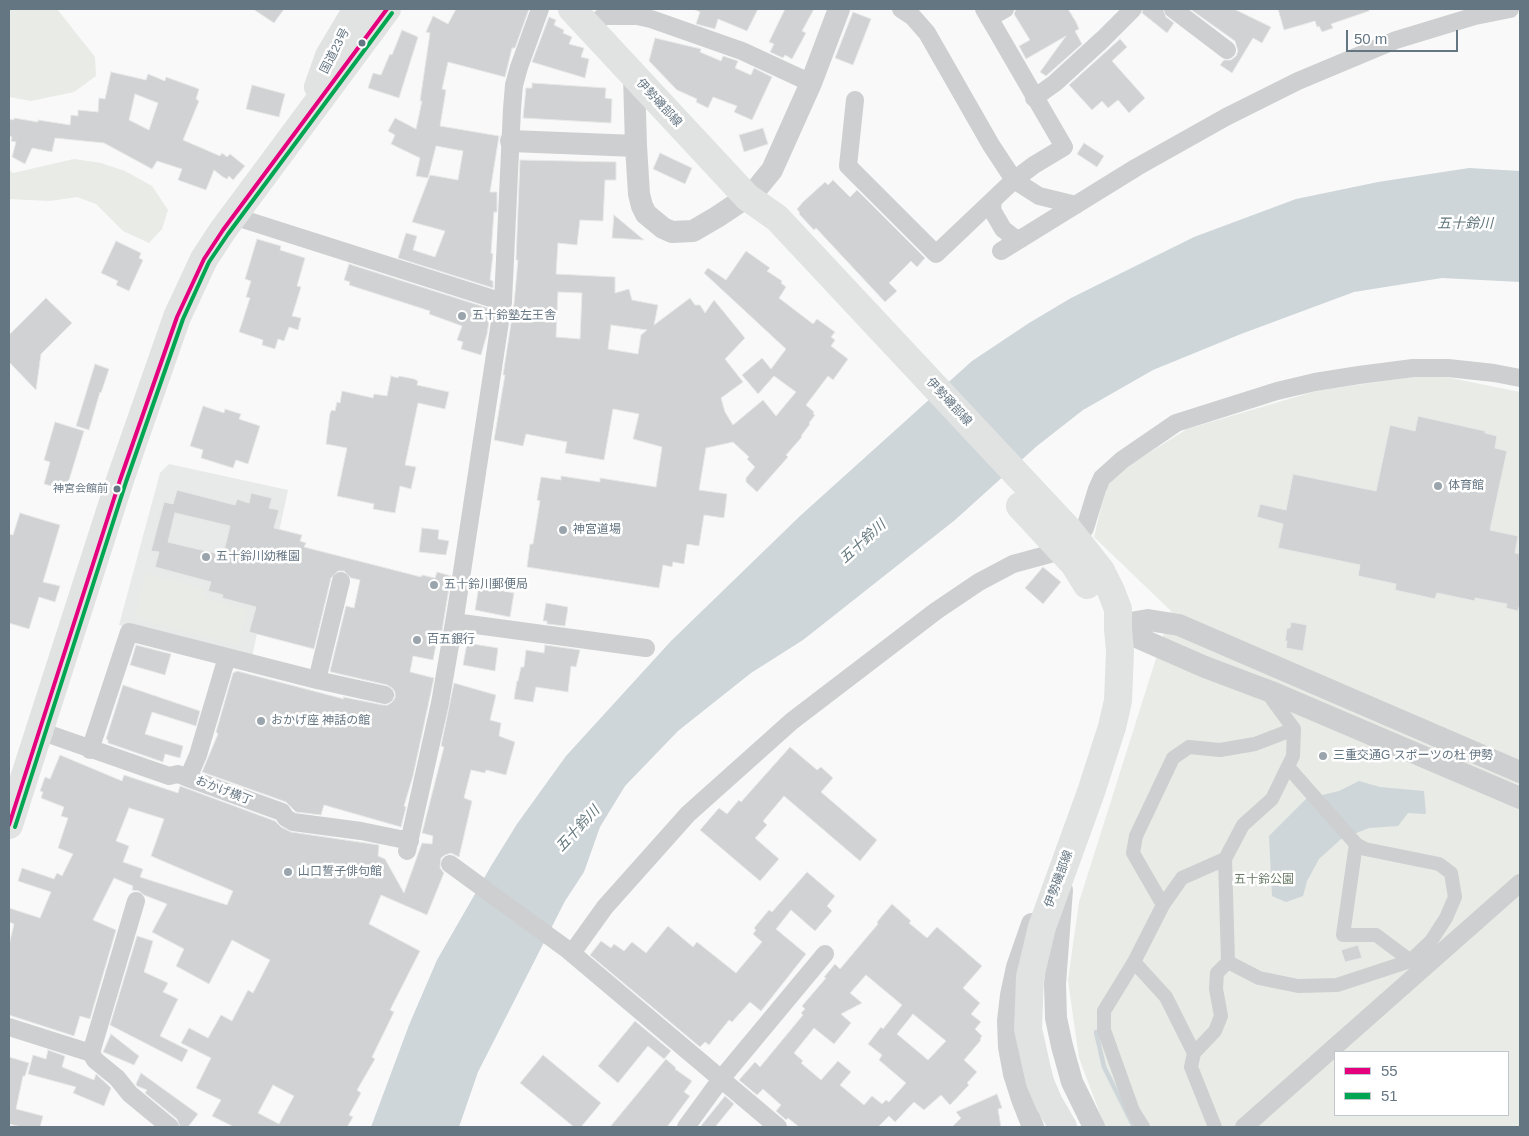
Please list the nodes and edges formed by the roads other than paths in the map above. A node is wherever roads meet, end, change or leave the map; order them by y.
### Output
1 (357, 9) edge
2 (387, 9) edge
3 (540, 9) edge
4 (839, 9) edge
5 (901, 9) edge
6 (1005, 9) edge
7 (1133, 9) edge
8 (1173, 9) edge
9 (1510, 9) edge
10 (987, 13) edge
11 (580, 18) edge
12 (1227, 50) dead end
13 (634, 76) junction
14 (811, 83) junction
15 (1034, 98) junction
16 (855, 100) dead end
17 (305, 122) junction
18 (511, 141) junction
19 (636, 146) junction
20 (1014, 180) junction
21 (746, 197) junction
22 (994, 200) junction
23 (1076, 205) junction
24 (233, 216) junction
25 (1021, 239) junction
26 (1001, 251) dead end
27 (503, 302) junction
28 (1520, 378) edge
29 (1065, 540) junction
30 (341, 581) dead end
31 (454, 622) junction
32 (1118, 629) junction
33 (646, 648) dead end
34 (227, 657) junction
35 (317, 680) junction
36 (1274, 693) junction
37 (386, 695) dead end
38 (1294, 729) junction
39 (40, 731) junction
40 (90, 750) junction
41 (1288, 767) junction
42 (1520, 772) edge
43 (188, 778) junction
44 (1520, 798) edge
45 (9, 825) edge
46 (1356, 844) junction
47 (1224, 859) junction
48 (450, 864) dead end
49 (1064, 867) junction
50 (1520, 883) edge
51 (136, 901) dead end
52 (1162, 905) junction
53 (570, 951) junction
54 (825, 954) dead end
55 (1134, 962) junction
56 (1228, 962) junction
57 (1417, 965) junction
58 (9, 1027) edge
59 (91, 1053) junction
60 (1194, 1053) junction
61 (722, 1080) junction
62 (170, 1127) edge
63 (686, 1127) edge
64 (778, 1127) edge
65 (1033, 1127) edge
66 (1062, 1127) edge
67 (1094, 1127) edge
68 (1143, 1127) edge
69 (1214, 1127) edge
70 (1244, 1127) edge

1 - 17 main road, 国道23号
2 - 17 main road, 国道23号
3 - 18 street
4 - 14 street
5 - 20 street
6 - 10 street
7 - 15 street
8 - 12 street
9 - 23 street
10 - 15 street
11 - 13 main road, 伊勢磯部線
11 - 14 street
13 - 19 street
13 - 21 main road, 伊勢磯部線
14 - 21 street
15 - 20 street
16 - 22 street
17 - 24 main road, 国道23号
18 - 19 street
18 - 27 street
19 - 21 street
20 - 22 street
20 - 23 street
21 - 29 main road, 伊勢磯部線
22 - 25 street
23 - 25 street
24 - 27 street
24 - 39 main road, 国道23号
25 - 26 street
27 - 31 street
28 - 29 street
29 - 32 main road, 伊勢磯部線
29 - 53 street
30 - 35 street
31 - 33 street
31 - 43 street, おかげ横丁
32 - 36 street
32 - 42 street
32 - 49 main road, 伊勢磯部線
34 - 35 street
34 - 40 street
34 - 43 street
35 - 37 street
36 - 38 street
36 - 44 street
38 - 41 street
38 - 52 street
39 - 40 street, おかげ横丁
39 - 45 main road, 国道23号
40 - 43 street, おかげ横丁
41 - 46 street
41 - 47 street
46 - 57 street
46 - 57 street
47 - 52 street
47 - 56 street
48 - 53 street
49 - 65 street
49 - 66 main road, 伊勢磯部線
49 - 67 street
50 - 57 street
51 - 59 street
52 - 55 street
53 - 61 street
54 - 61 street
55 - 60 street
55 - 68 street
56 - 57 street
56 - 60 street
57 - 70 street
58 - 59 street
59 - 62 street
60 - 69 street
61 - 63 street
61 - 64 street

